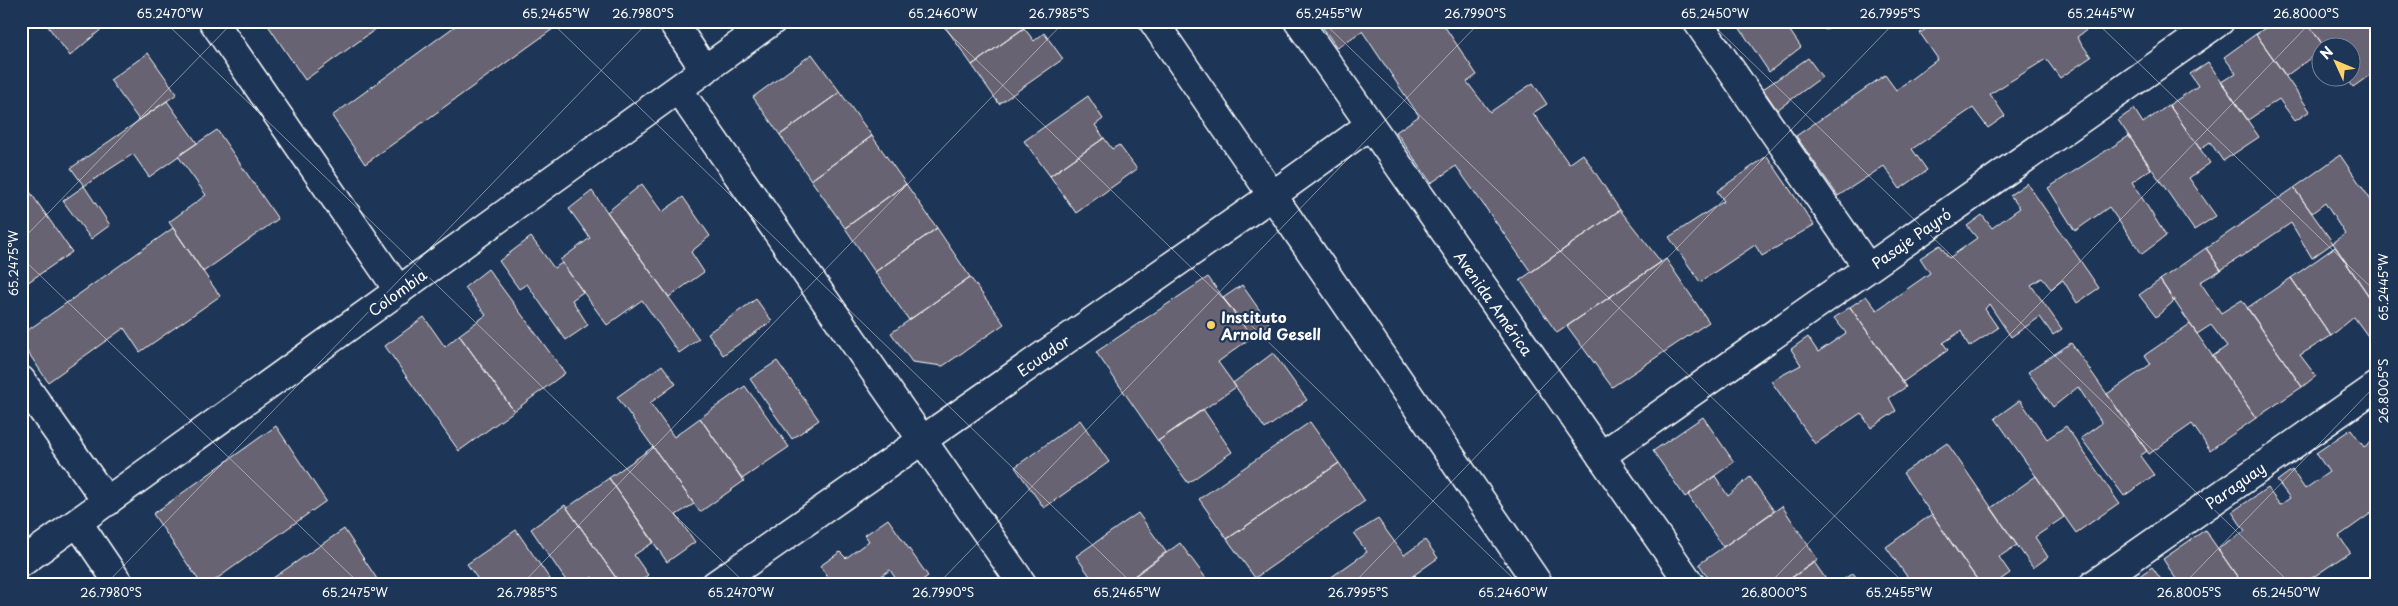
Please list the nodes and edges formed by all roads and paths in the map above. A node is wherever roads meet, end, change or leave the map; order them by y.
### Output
1 (213, 21) edge
2 (672, 21) edge
3 (772, 21) edge
4 (1153, 21) edge
5 (1298, 21) edge
6 (1697, 21) edge
7 (2220, 21) edge
8 (705, 70) junction
9 (678, 89) junction
10 (1370, 125) junction
11 (1273, 195) junction
12 (1868, 268) junction
13 (399, 290) junction
14 (21, 380) edge
15 (2377, 386) edge
16 (922, 440) junction
17 (1601, 456) junction
18 (107, 502) junction
19 (78, 522) junction
20 (21, 563) edge
21 (120, 585) edge
22 (716, 585) edge
23 (1023, 585) edge
24 (1539, 585) edge
25 (1691, 585) edge
26 (2093, 585) edge

1 - 13 street
2 - 8 street
3 - 8 street, Colombia
4 - 11 street
5 - 10 street, Avenida América
6 - 12 street
7 - 12 street, Pasaje Payró
8 - 9 street, Colombia
9 - 13 street, Colombia
9 - 16 street
10 - 11 street, Ecuador
10 - 17 street, Avenida América
11 - 16 street, Ecuador
11 - 24 street
12 - 17 street, Pasaje Payró
13 - 18 street, Colombia
14 - 18 street
15 - 26 street, Paraguay
16 - 22 street, Ecuador
16 - 23 street
17 - 25 street, Avenida América
18 - 19 street, Colombia
19 - 20 street, Colombia
19 - 21 street

